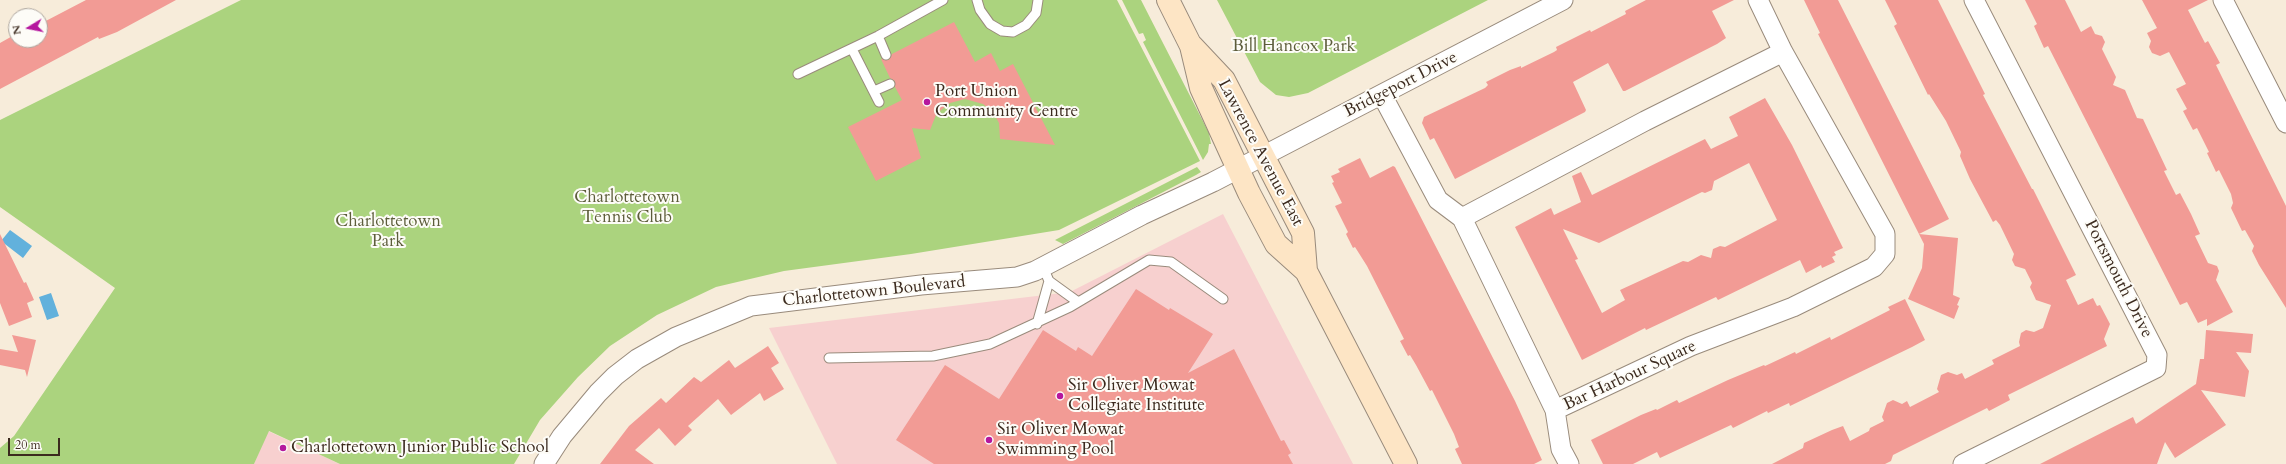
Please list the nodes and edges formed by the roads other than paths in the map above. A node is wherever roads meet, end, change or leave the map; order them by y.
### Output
1 (943, 0) edge
2 (977, 0) edge
3 (1038, 0) edge
4 (1168, 0) edge
5 (1563, 0) edge
6 (1758, 0) edge
7 (1974, 0) edge
8 (2224, 0) edge
9 (878, 36) junction
10 (1191, 46) junction
11 (852, 49) junction
12 (1783, 52) junction
13 (886, 54) dead end
14 (798, 74) dead end
15 (890, 84) dead end
16 (874, 91) junction
17 (1382, 95) junction
18 (879, 102) dead end
19 (2286, 123) edge
20 (1262, 155) junction
21 (1238, 168) junction
22 (1462, 218) junction
23 (1306, 271) junction
24 (1046, 274) junction
25 (1223, 299) dead end
26 (1078, 302) junction
27 (1037, 324) junction
28 (829, 358) dead end
29 (1555, 410) junction
30 (544, 464) edge
31 (1406, 464) edge
32 (1569, 464) edge
33 (1963, 464) edge

1 - 9 lane
2 - 3 lane
4 - 10 main road, Lawrence Avenue East
5 - 17 street, Bridgeport Drive
6 - 12 street, Bar Harbour Square
7 - 33 street, Portsmouth Drive
8 - 19 street
9 - 11 lane
9 - 13 lane
10 - 20 main road, Lawrence Avenue East
10 - 21 main road, Lawrence Avenue East
11 - 14 lane
11 - 16 lane
12 - 22 street
12 - 29 street, Bar Harbour Square
15 - 16 lane
16 - 18 lane
17 - 20 street, Bridgeport Drive
17 - 22 street
20 - 21 street, Bridgeport Drive
20 - 23 main road, Lawrence Avenue East
21 - 23 main road, Lawrence Avenue East
21 - 24 street, Charlottetown Boulevard
22 - 29 street, Bar Harbour Square
23 - 31 main road, Lawrence Avenue East
24 - 26 lane
24 - 27 lane
24 - 30 street, Charlottetown Boulevard
25 - 26 lane
26 - 27 lane
27 - 28 lane
29 - 32 street

